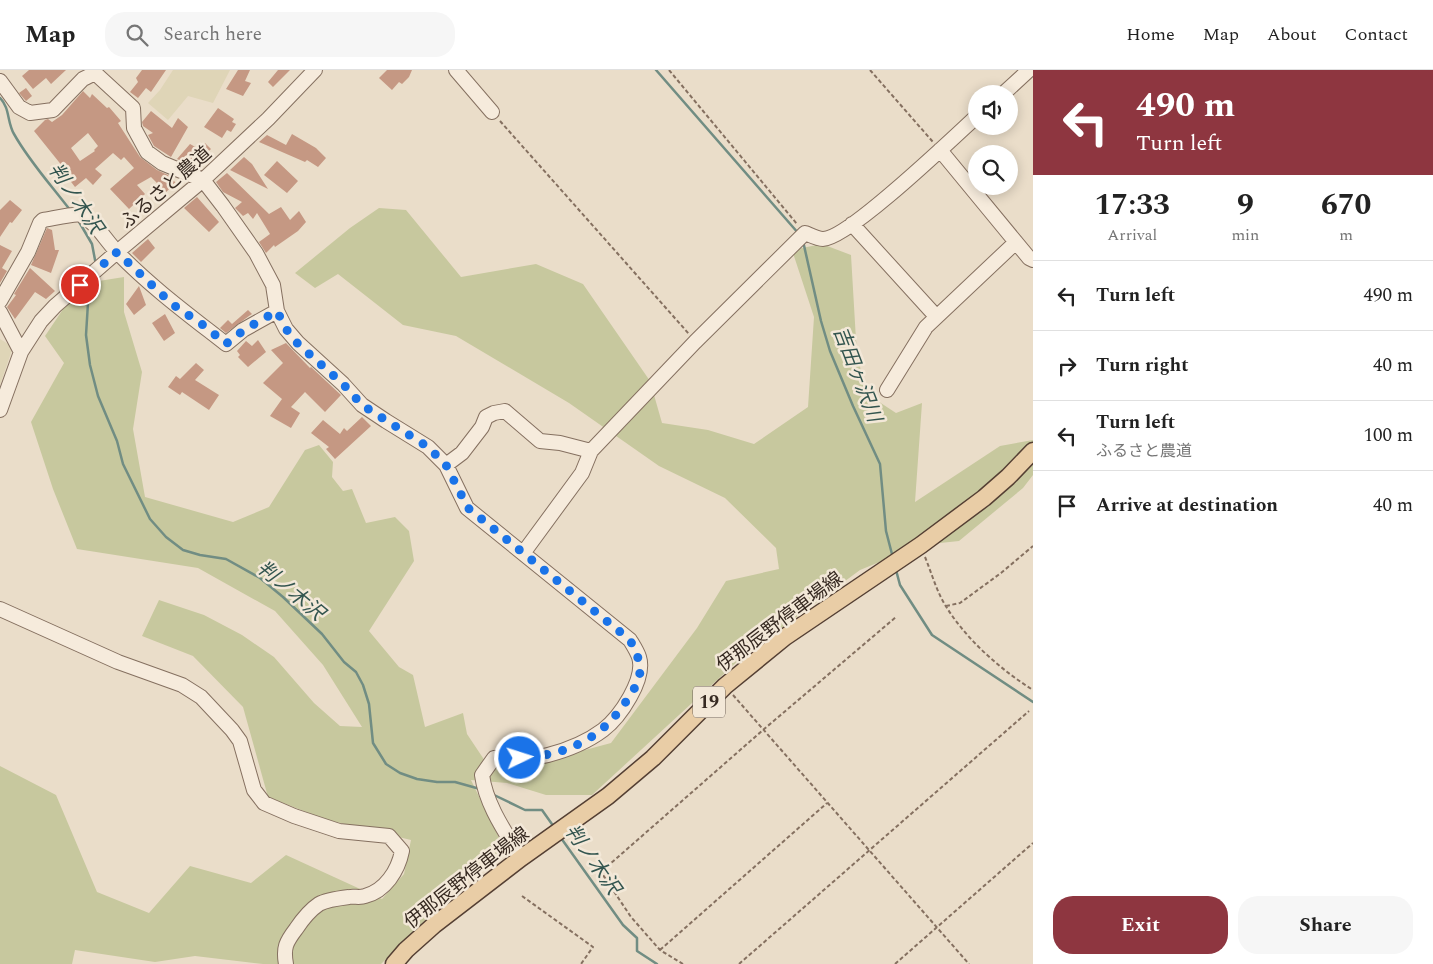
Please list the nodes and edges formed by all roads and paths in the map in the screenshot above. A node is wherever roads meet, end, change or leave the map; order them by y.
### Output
1 (315, 70) edge
2 (456, 70) edge
3 (669, 70) edge
4 (870, 70) edge
5 (1029, 70) edge
6 (0, 81) edge
7 (1013, 85) edge
8 (492, 112) joint
9 (968, 124) edge
10 (940, 150) junction
11 (203, 180) junction
12 (852, 224) junction
13 (805, 233) junction
14 (1016, 242) junction
15 (117, 252) junction
16 (1033, 260) edge
17 (0, 301) edge
18 (277, 311) junction
19 (0, 312) edge
20 (933, 313) dead end
21 (695, 342) junction
22 (20, 352) junction
23 (887, 390) dead end
24 (0, 410) edge
25 (591, 451) junction
26 (1033, 451) edge
27 (446, 465) junction
28 (920, 545) junction
29 (1033, 546) edge
30 (524, 552) junction
31 (946, 606) junction
32 (0, 609) edge
33 (896, 617) dead end
34 (725, 686) junction
35 (1033, 690) edge
36 (1029, 711) dead end
37 (763, 730) junction
38 (827, 803) junction
39 (1033, 843) edge
40 (869, 850) junction
41 (521, 858) junction
42 (522, 896) dead end
43 (936, 928) junction
44 (660, 950) junction
45 (286, 964) edge
46 (394, 964) edge
47 (581, 964) edge
48 (683, 964) edge
49 (739, 964) edge
50 (895, 964) edge
51 (968, 964) edge

1 - 11 street, ふるさと農道
2 - 8 street
3 - 13 path
4 - 10 path
5 - 7 street
6 - 11 street
8 - 21 path
9 - 10 street
10 - 12 street
10 - 14 street
11 - 15 street, ふるさと農道
11 - 18 street
12 - 13 street
12 - 20 street
13 - 21 street
14 - 16 street
14 - 23 street
15 - 17 street
15 - 18 street
15 - 22 street, ふるさと農道
18 - 27 street
19 - 22 street
21 - 25 street
22 - 24 street, ふるさと農道
25 - 27 street
25 - 30 street
26 - 28 main road, 伊那辰野停車場線 / 19
27 - 30 street
28 - 31 path
28 - 34 main road, 伊那辰野停車場線 / 19
29 - 31 path
30 - 41 street
31 - 35 path
32 - 45 street
33 - 37 path
34 - 37 path
34 - 41 main road, 伊那辰野停車場線 / 19
36 - 40 path
37 - 38 path
37 - 44 path
38 - 40 path
38 - 44 path
39 - 43 path
40 - 43 path
40 - 49 path
41 - 46 main road, 伊那辰野停車場線 / 19
42 - 47 path
43 - 50 path
43 - 51 path
44 - 48 path

